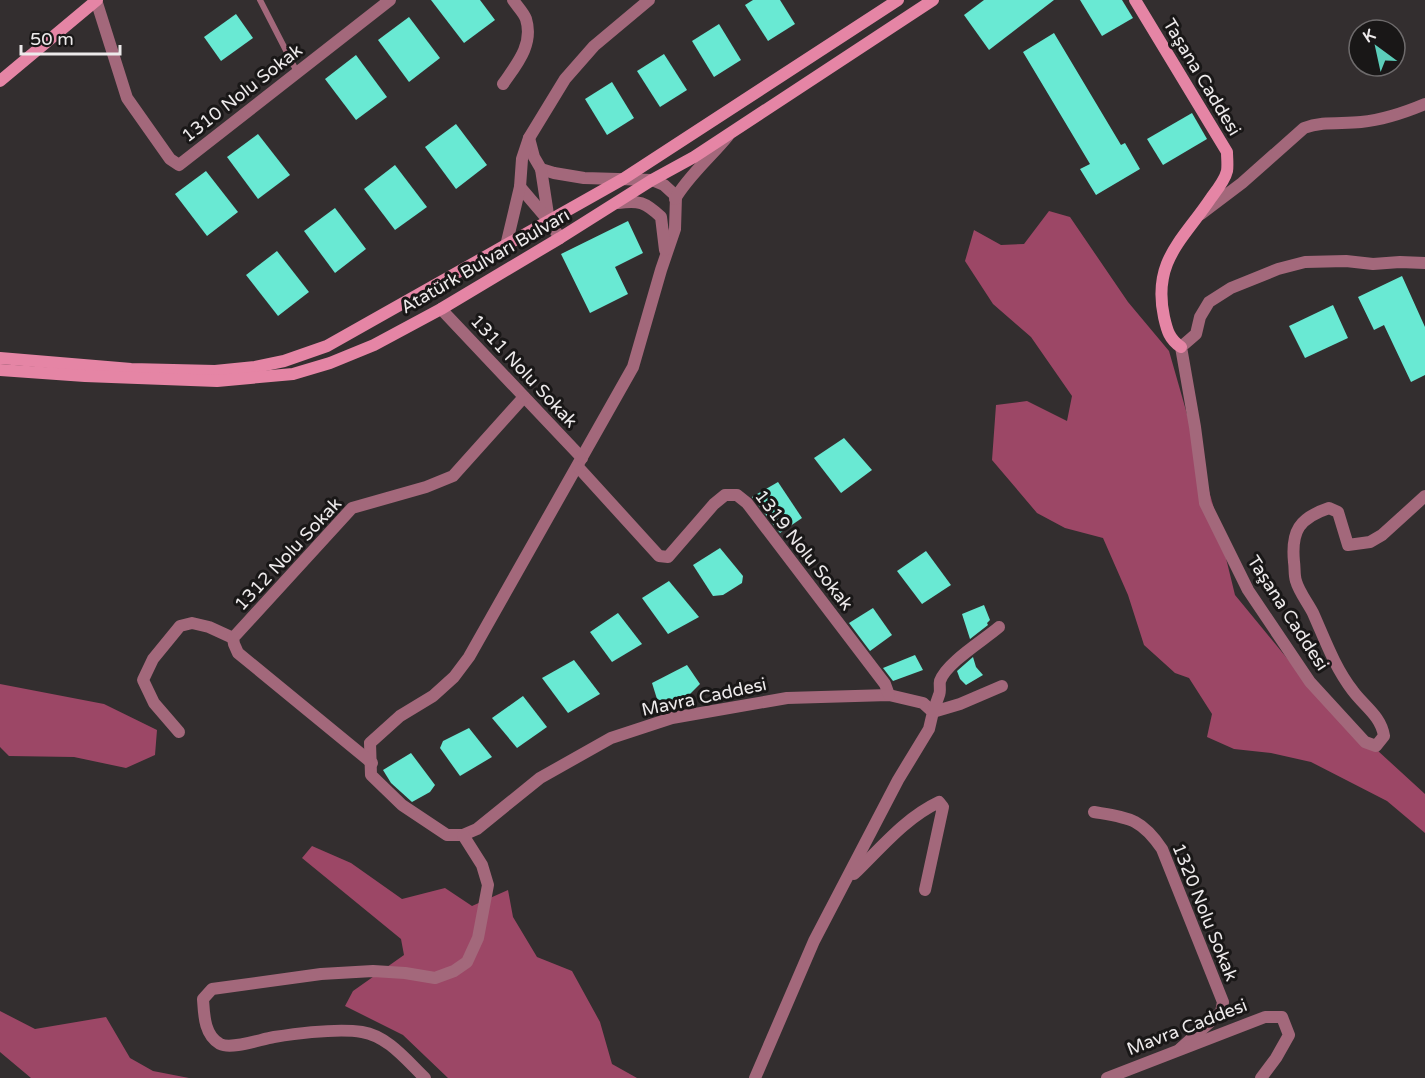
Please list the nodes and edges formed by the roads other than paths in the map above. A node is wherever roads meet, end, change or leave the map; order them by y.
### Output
1 (97, 0) edge
2 (260, 0) edge
3 (390, 0) edge
4 (513, 0) edge
5 (649, 0) edge
6 (898, 0) edge
7 (933, 0) edge
8 (1135, 0) edge
9 (297, 73) junction
10 (0, 81) edge
11 (503, 84) dead end
12 (1425, 104) edge
13 (729, 134) junction
14 (529, 138) junction
15 (541, 169) junction
16 (623, 179) junction
17 (652, 180) junction
18 (520, 187) junction
19 (675, 199) junction
20 (618, 203) junction
21 (1200, 214) junction
22 (549, 221) junction
23 (560, 238) junction
24 (506, 246) junction
25 (665, 260) junction
26 (1425, 263) edge
27 (441, 309) junction
28 (1181, 347) junction
29 (0, 358) edge
30 (0, 370) edge
31 (524, 397) junction
32 (580, 462) junction
33 (1425, 496) edge
34 (999, 627) dead end
35 (233, 638) junction
36 (1002, 686) dead end
37 (889, 695) junction
38 (933, 712) junction
39 (179, 732) dead end
40 (372, 763) junction
41 (1094, 812) dead end
42 (463, 835) junction
43 (845, 884) junction
44 (925, 890) dead end
45 (1180, 1048) junction
46 (425, 1078) edge
47 (755, 1078) edge
48 (1107, 1078) edge
49 (1261, 1078) edge

1 - 9 street, 1310 Nolu Sokak
1 - 10 street
2 - 9 lane
3 - 9 street, 1310 Nolu Sokak
4 - 11 street
5 - 14 street
6 - 16 street, Atatürk Bulvarı Bulvarı
7 - 13 street, Atatürk Bulvarı Bulvarı
8 - 21 street, Taşana Caddesi
12 - 21 street
13 - 17 street, Atatürk Bulvarı Bulvarı
13 - 19 street
14 - 15 street
14 - 18 street
15 - 16 street
15 - 22 street
16 - 17 street
16 - 22 street, Atatürk Bulvarı Bulvarı
17 - 19 street
17 - 20 street, Atatürk Bulvarı Bulvarı
18 - 22 street
18 - 24 street
19 - 25 street
20 - 23 street, Atatürk Bulvarı Bulvarı
20 - 25 street
21 - 28 street, Taşana Caddesi
22 - 23 street
22 - 24 street, Atatürk Bulvarı Bulvarı
23 - 27 street, Atatürk Bulvarı Bulvarı
24 - 29 street, Atatürk Bulvarı Bulvarı
25 - 32 street
26 - 28 street
27 - 30 street, Atatürk Bulvarı Bulvarı
27 - 31 street, 1311 Nolu Sokak
28 - 33 street, Taşana Caddesi
31 - 32 street, 1311 Nolu Sokak
31 - 35 street, 1312 Nolu Sokak
32 - 37 street, 1319 Nolu Sokak
32 - 40 street
34 - 38 street
35 - 39 street
35 - 40 street, 1312 Nolu Sokak
36 - 38 street
37 - 38 street, Mavra Caddesi
37 - 42 street, Mavra Caddesi
38 - 43 street
40 - 42 street
41 - 45 street, 1320 Nolu Sokak
42 - 46 street
43 - 44 street
43 - 47 street
45 - 48 street, Mavra Caddesi
45 - 49 street, Mavra Caddesi

